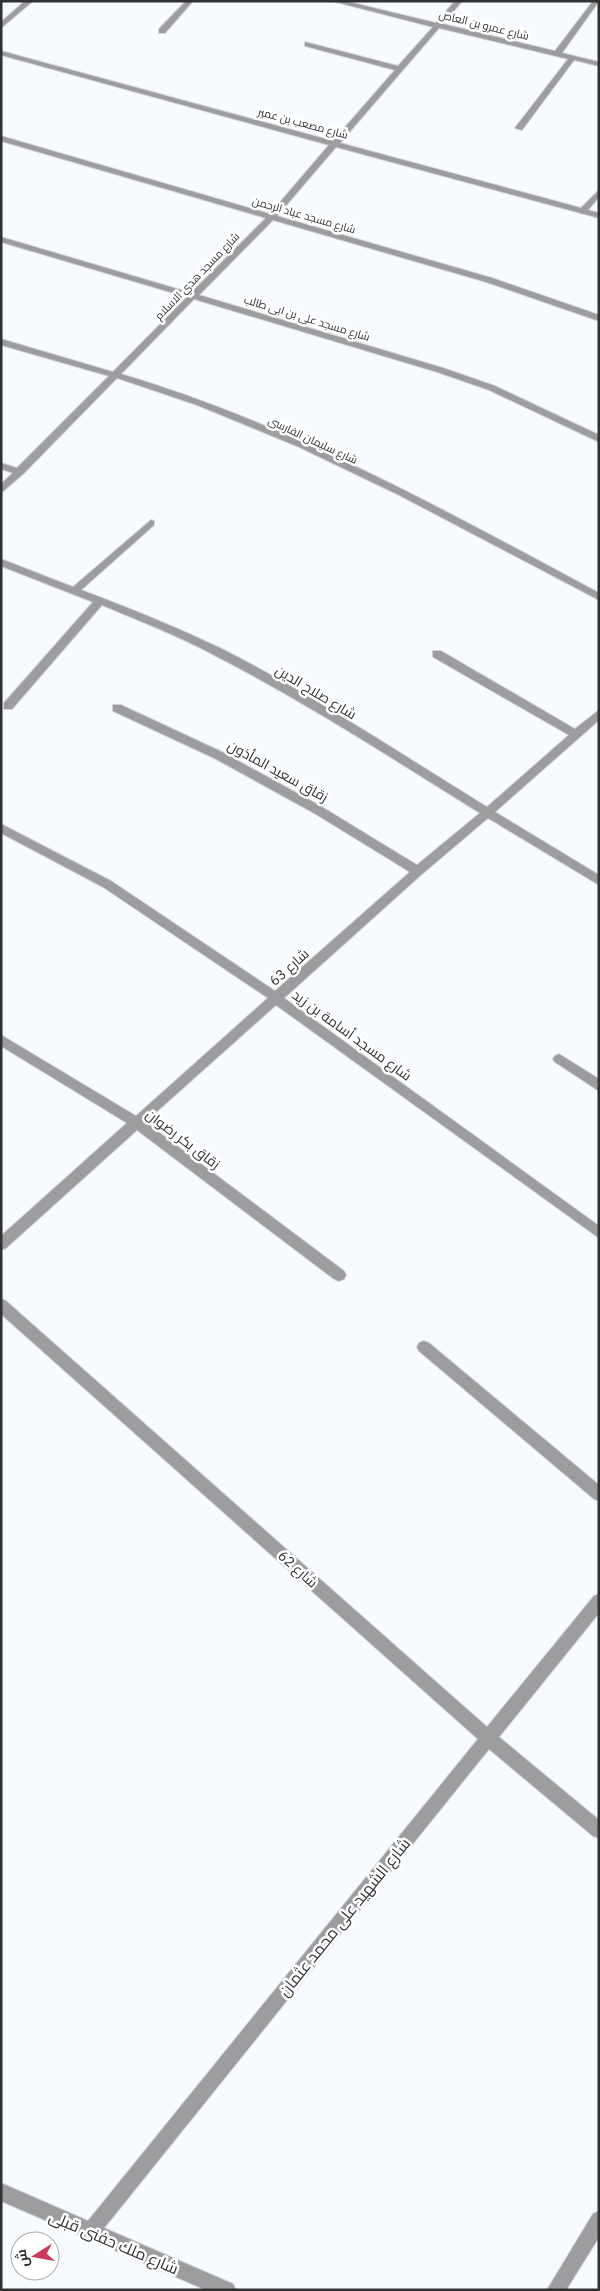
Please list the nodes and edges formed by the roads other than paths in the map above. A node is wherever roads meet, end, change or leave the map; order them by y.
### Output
1 (30, 1) edge
2 (190, 1) edge
3 (335, 1) edge
4 (459, 1) edge
5 (597, 1) edge
6 (438, 25) junction
7 (1, 26) edge
8 (162, 31) dead end
9 (308, 44) dead end
10 (1, 53) edge
11 (557, 54) junction
12 (572, 58) junction
13 (599, 64) edge
14 (401, 69) junction
15 (519, 128) dead end
16 (1, 138) edge
17 (335, 144) junction
18 (599, 192) edge
19 (583, 211) junction
20 (599, 216) edge
21 (271, 217) junction
22 (1, 239) edge
23 (193, 296) junction
24 (599, 318) edge
25 (1, 342) edge
26 (116, 376) junction
27 (599, 439) edge
28 (1, 466) edge
29 (20, 472) junction
30 (1, 490) edge
31 (151, 523) dead end
32 (1, 562) edge
33 (74, 591) junction
34 (599, 597) edge
35 (100, 601) junction
36 (437, 654) dead end
37 (8, 706) dead end
38 (117, 708) dead end
39 (599, 714) edge
40 (576, 734) junction
41 (487, 813) junction
42 (1, 828) edge
43 (418, 871) junction
44 (599, 881) edge
45 (276, 998) junction
46 (1, 1040) edge
47 (559, 1059) dead end
48 (599, 1086) edge
49 (137, 1123) junction
50 (599, 1233) edge
51 (1, 1244) edge
52 (339, 1275) dead end
53 (1, 1305) edge
54 (424, 1347) dead end
55 (599, 1494) edge
56 (599, 1602) edge
57 (488, 1738) junction
58 (599, 1830) edge
59 (1, 2192) edge
60 (599, 2220) edge
61 (90, 2232) junction
62 (226, 2290) edge
63 (556, 2290) edge

1 - 7 street
2 - 8 street
3 - 6 street, شارع عمرو بن العاص
4 - 6 street, شارع مسجد هدي الاسلام
5 - 11 street
6 - 11 street, شارع عمرو بن العاص
6 - 14 street, شارع مسجد هدي الاسلام
9 - 14 street
10 - 17 street, شارع مصعب بن عمير
11 - 12 street, شارع عمرو بن العاص
12 - 13 street, شارع عمرو بن العاص
12 - 15 street
14 - 17 street, شارع مسجد هدي الاسلام
16 - 21 street, شارع مسجد عباد الرحمن
17 - 19 street, شارع مصعب بن عمير
17 - 21 street, شارع مسجد هدي الاسلام
18 - 19 street
19 - 20 street, شارع مصعب بن عمير
21 - 23 street, شارع مسجد هدي الاسلام
21 - 24 street, شارع مسجد عباد الرحمن
22 - 23 street, شارع مسجد على بن ابى طالب
23 - 26 street, شارع مسجد هدي الاسلام
23 - 27 street, شارع مسجد على بن ابى طالب
25 - 26 street, شارع سليمان الفارسى
26 - 29 street, شارع مسجد هدي الاسلام
26 - 34 street, شارع سليمان الفارسى
28 - 29 street
29 - 30 street, شارع مسجد هدي الاسلام
31 - 33 street
32 - 33 street, شارع صلاح الدين
33 - 35 street, شارع صلاح الدين
35 - 37 street
35 - 41 street, شارع صلاح الدين
36 - 40 street
38 - 43 street, زقاق سعيد المأذون
39 - 40 street, شارع 63
40 - 41 street, شارع 63
41 - 43 street, شارع 63
41 - 44 street, شارع صلاح الدين
42 - 45 street, شارع مسجد أسامة بن زيد
43 - 45 street, شارع 63
45 - 49 street, شارع 63
45 - 50 street, شارع مسجد أسامة بن زيد
46 - 49 street, زقاق بكر رضوان
47 - 48 street
49 - 51 street, شارع 63
49 - 52 street, زقاق بكر رضوان
53 - 57 street, شارع 62
54 - 55 street
56 - 57 street, شارع الشهيد على محمد عثمان
57 - 58 street, شارع 62
57 - 61 street, شارع الشهيد على محمد عثمان
59 - 61 street, شارع ملك حفنى قبلى
60 - 63 street
61 - 62 street, شارع ملك حفنى قبلى

